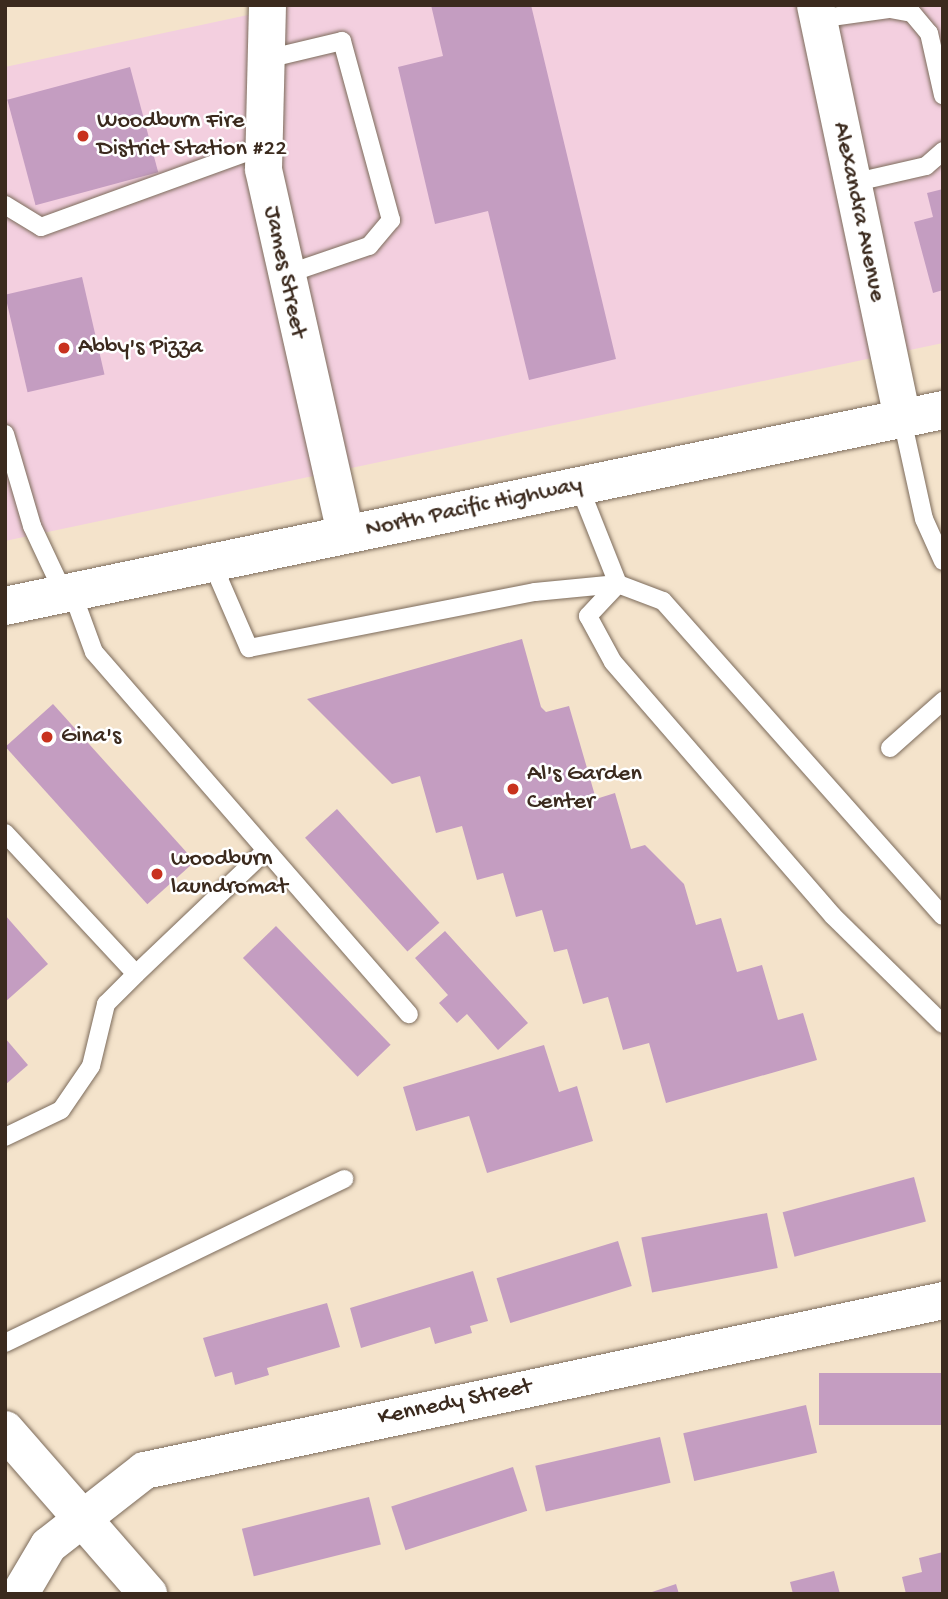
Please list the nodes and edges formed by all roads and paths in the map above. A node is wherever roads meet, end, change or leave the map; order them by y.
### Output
1 (267, 5) edge
2 (816, 12) edge
3 (267, 59) junction
4 (943, 95) edge
5 (264, 146) junction
6 (943, 151) edge
7 (852, 183) junction
8 (5, 205) edge
9 (284, 275) junction
10 (943, 410) edge
11 (902, 419) junction
12 (5, 434) edge
13 (579, 486) junction
14 (345, 534) junction
15 (943, 561) edge
16 (212, 563) junction
17 (618, 584) junction
18 (68, 593) junction
19 (5, 606) edge
20 (943, 701) edge
21 (890, 748) dead end
22 (5, 834) edge
23 (265, 851) junction
24 (943, 916) edge
25 (135, 974) junction
26 (409, 1014) dead end
27 (943, 1024) edge
28 (5, 1137) edge
29 (345, 1179) dead end
30 (943, 1300) edge
31 (5, 1343) edge
32 (5, 1430) edge
33 (79, 1516) junction
34 (19, 1594) edge
35 (148, 1594) edge

1 - 3 street, James Street
2 - 4 lane
2 - 7 street, Alexandra Avenue
3 - 5 street, James Street
3 - 9 lane
5 - 8 lane
5 - 9 street, James Street
6 - 7 lane
7 - 11 street, Alexandra Avenue
9 - 14 street, James Street
10 - 11 main road, North Pacific Highway
11 - 13 main road, North Pacific Highway
11 - 15 lane
12 - 18 lane
13 - 14 main road, North Pacific Highway
13 - 17 lane
14 - 16 main road, North Pacific Highway
16 - 17 lane
16 - 18 main road, North Pacific Highway
17 - 24 lane
17 - 27 lane
18 - 19 main road, North Pacific Highway
18 - 23 lane
20 - 21 lane
22 - 25 lane
23 - 25 lane
23 - 26 lane
25 - 28 lane
29 - 31 lane
30 - 33 street, Kennedy Street
32 - 33 main road
33 - 34 street, Kennedy Street
33 - 35 main road

